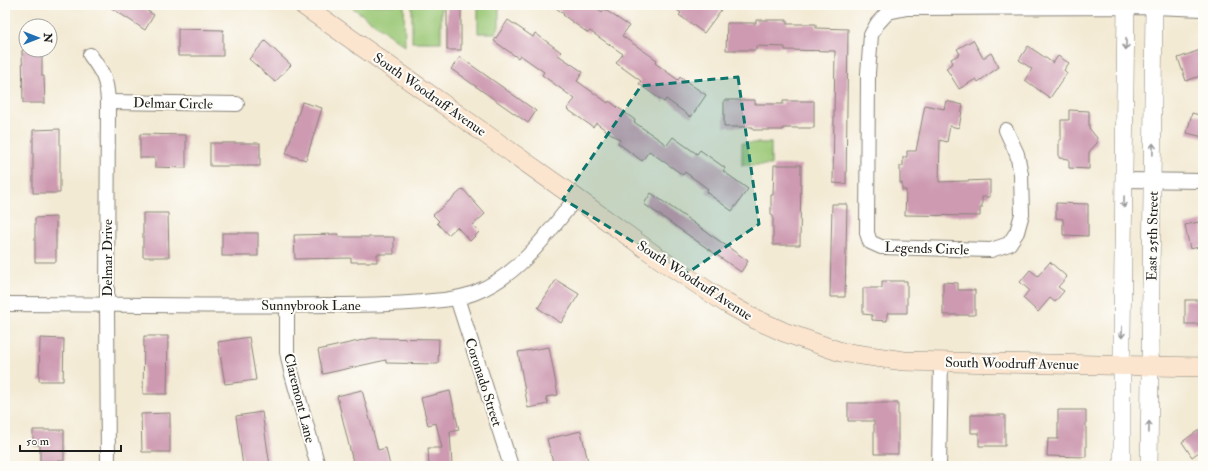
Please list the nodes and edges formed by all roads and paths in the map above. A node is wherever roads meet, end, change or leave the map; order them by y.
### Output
1 (303, 5) edge
2 (1154, 6) edge
3 (1126, 7) edge
4 (1203, 9) edge
5 (90, 55) dead end
6 (108, 102) junction
7 (237, 104) dead end
8 (1006, 130) dead end
9 (1124, 180) junction
10 (1152, 180) junction
11 (1203, 181) edge
12 (576, 198) junction
13 (457, 298) junction
14 (5, 304) edge
15 (107, 304) junction
16 (287, 306) junction
17 (1122, 366) junction
18 (1150, 366) junction
19 (1203, 367) edge
20 (941, 370) junction
21 (108, 466) edge
22 (318, 466) edge
23 (511, 466) edge
24 (939, 466) edge
25 (1122, 466) edge
26 (1149, 466) edge

1 - 12 main road, South Woodruff Avenue
2 - 3 street, Legends Circle
2 - 4 street, Legends Circle
10 -> 2 street, East 25th Street
3 - 8 street, Legends Circle
3 -> 9 street, East 25th Street
5 - 6 street, Delmar Drive
6 - 7 street, Delmar Circle
6 - 15 street, Delmar Drive
9 - 10 street
9 -> 17 street, East 25th Street
10 - 11 street
10 - 18 street, East 25th Street
12 - 13 street, Sunnybrook Lane
12 - 20 main road, South Woodruff Avenue
13 - 16 street, Sunnybrook Lane
13 - 23 street, Coronado Street
14 - 15 street, Sunnybrook Lane
15 - 16 street, Sunnybrook Lane
15 - 21 street, Delmar Drive
16 - 22 street, Claremont Lane
17 - 18 main road, South Woodruff Avenue
17 - 20 main road, South Woodruff Avenue
17 - 25 street, East 25th Street
18 - 19 main road, South Woodruff Avenue
26 -> 18 street, East 25th Street
20 - 24 street

